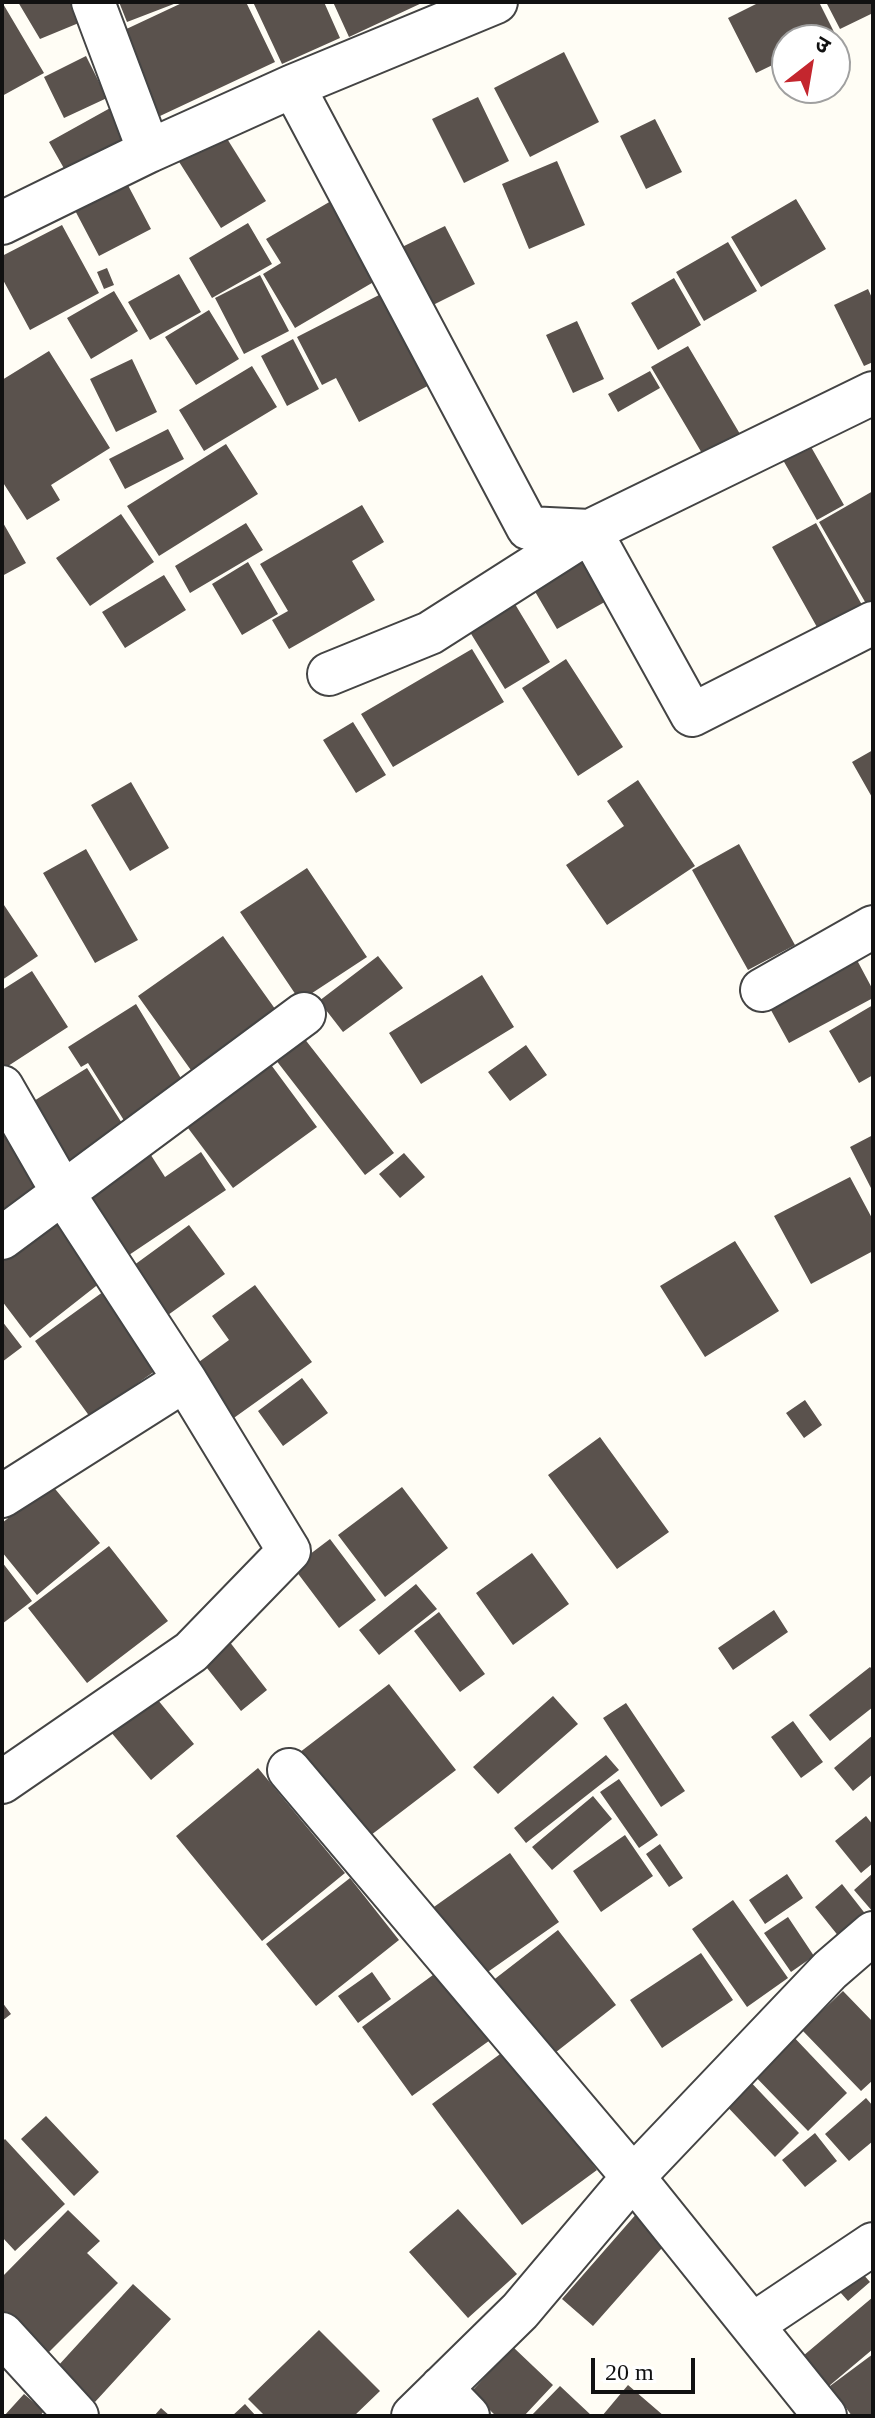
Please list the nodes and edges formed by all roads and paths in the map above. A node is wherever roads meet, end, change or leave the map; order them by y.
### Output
1 (93, 2) edge
2 (496, 2) edge
3 (293, 86) junction
4 (149, 151) junction
5 (2, 223) edge
6 (873, 393) edge
7 (590, 531) junction
8 (873, 623) edge
9 (329, 674) dead end
10 (873, 927) edge
11 (762, 990) dead end
12 (304, 1014) dead end
13 (2, 1087) edge
14 (63, 1193) junction
15 (2, 1238) edge
16 (185, 1380) junction
17 (2, 1496) edge
18 (289, 1770) dead end
19 (2, 1782) edge
20 (873, 1933) edge
21 (633, 2177) junction
22 (873, 2244) edge
23 (752, 2325) junction
24 (2, 2334) edge
25 (441, 2407) edge
26 (77, 2416) edge
27 (825, 2416) edge

1 - 4 street
2 - 3 street
3 - 4 street
3 - 7 street
4 - 5 street
6 - 7 street
7 - 8 street
7 - 9 street
10 - 11 street
12 - 14 street
13 - 14 street
14 - 15 street
14 - 16 street
16 - 17 street
16 - 19 street
18 - 21 street
20 - 21 street
21 - 23 street
21 - 25 street
22 - 23 street
23 - 27 street
24 - 26 street

